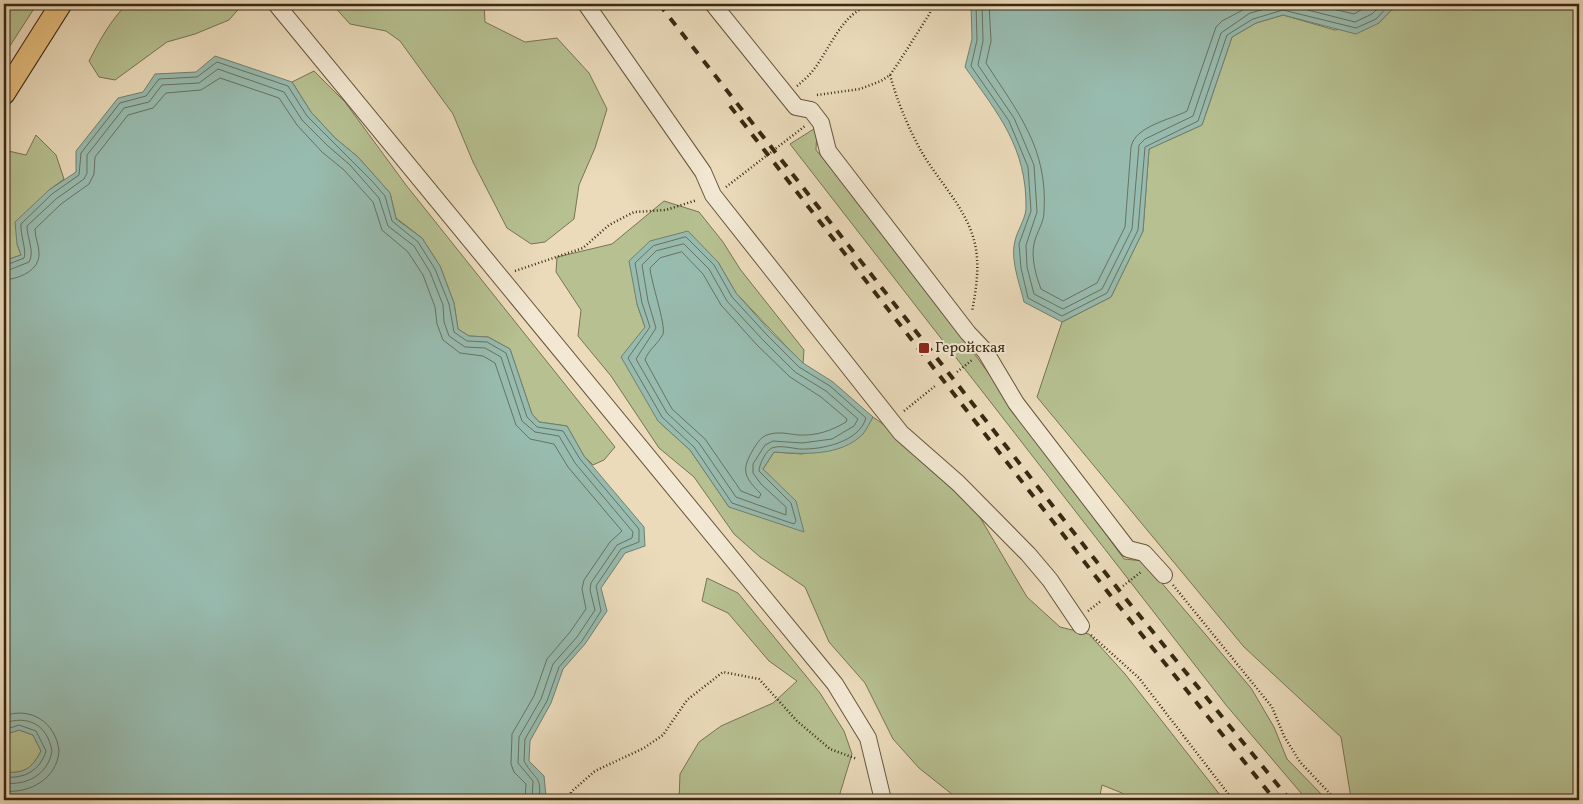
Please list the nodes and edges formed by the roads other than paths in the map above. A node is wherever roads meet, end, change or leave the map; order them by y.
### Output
1 (61, 4) edge
2 (276, 4) edge
3 (586, 4) edge
4 (713, 4) edge
5 (4, 94) edge
6 (1164, 575) road end
7 (1081, 626) road end
8 (883, 800) edge

1 - 5 main road
2 - 8 street
3 - 7 street
4 - 6 street

